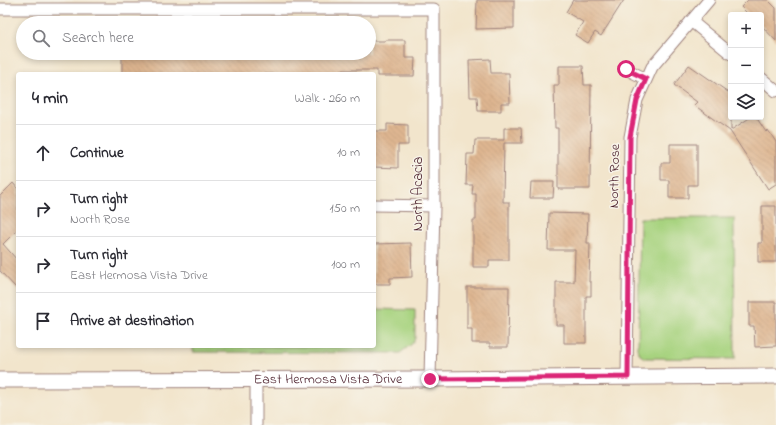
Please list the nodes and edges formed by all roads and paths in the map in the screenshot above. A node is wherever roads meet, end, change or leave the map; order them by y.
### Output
1 (709, 0) edge
2 (0, 9) edge
3 (691, 22) junction
4 (728, 52) edge
5 (626, 69) dead end
6 (646, 79) junction
7 (764, 80) edge
8 (776, 90) edge
9 (376, 205) edge
10 (434, 206) junction
11 (776, 376) edge
12 (628, 377) junction
13 (256, 379) junction
14 (430, 379) junction
15 (0, 380) edge
16 (256, 425) edge

1 - 3 street, North Rose
2 - 10 street, North Acacia
3 - 4 street
3 - 6 street, North Rose
5 - 6 street
6 - 12 street, North Rose
7 - 8 street
9 - 10 street
10 - 14 street, North Acacia
11 - 12 street, East Hermosa Vista Drive
12 - 14 street, East Hermosa Vista Drive
13 - 14 street, East Hermosa Vista Drive
13 - 15 street, East Hermosa Vista Drive
13 - 16 street

